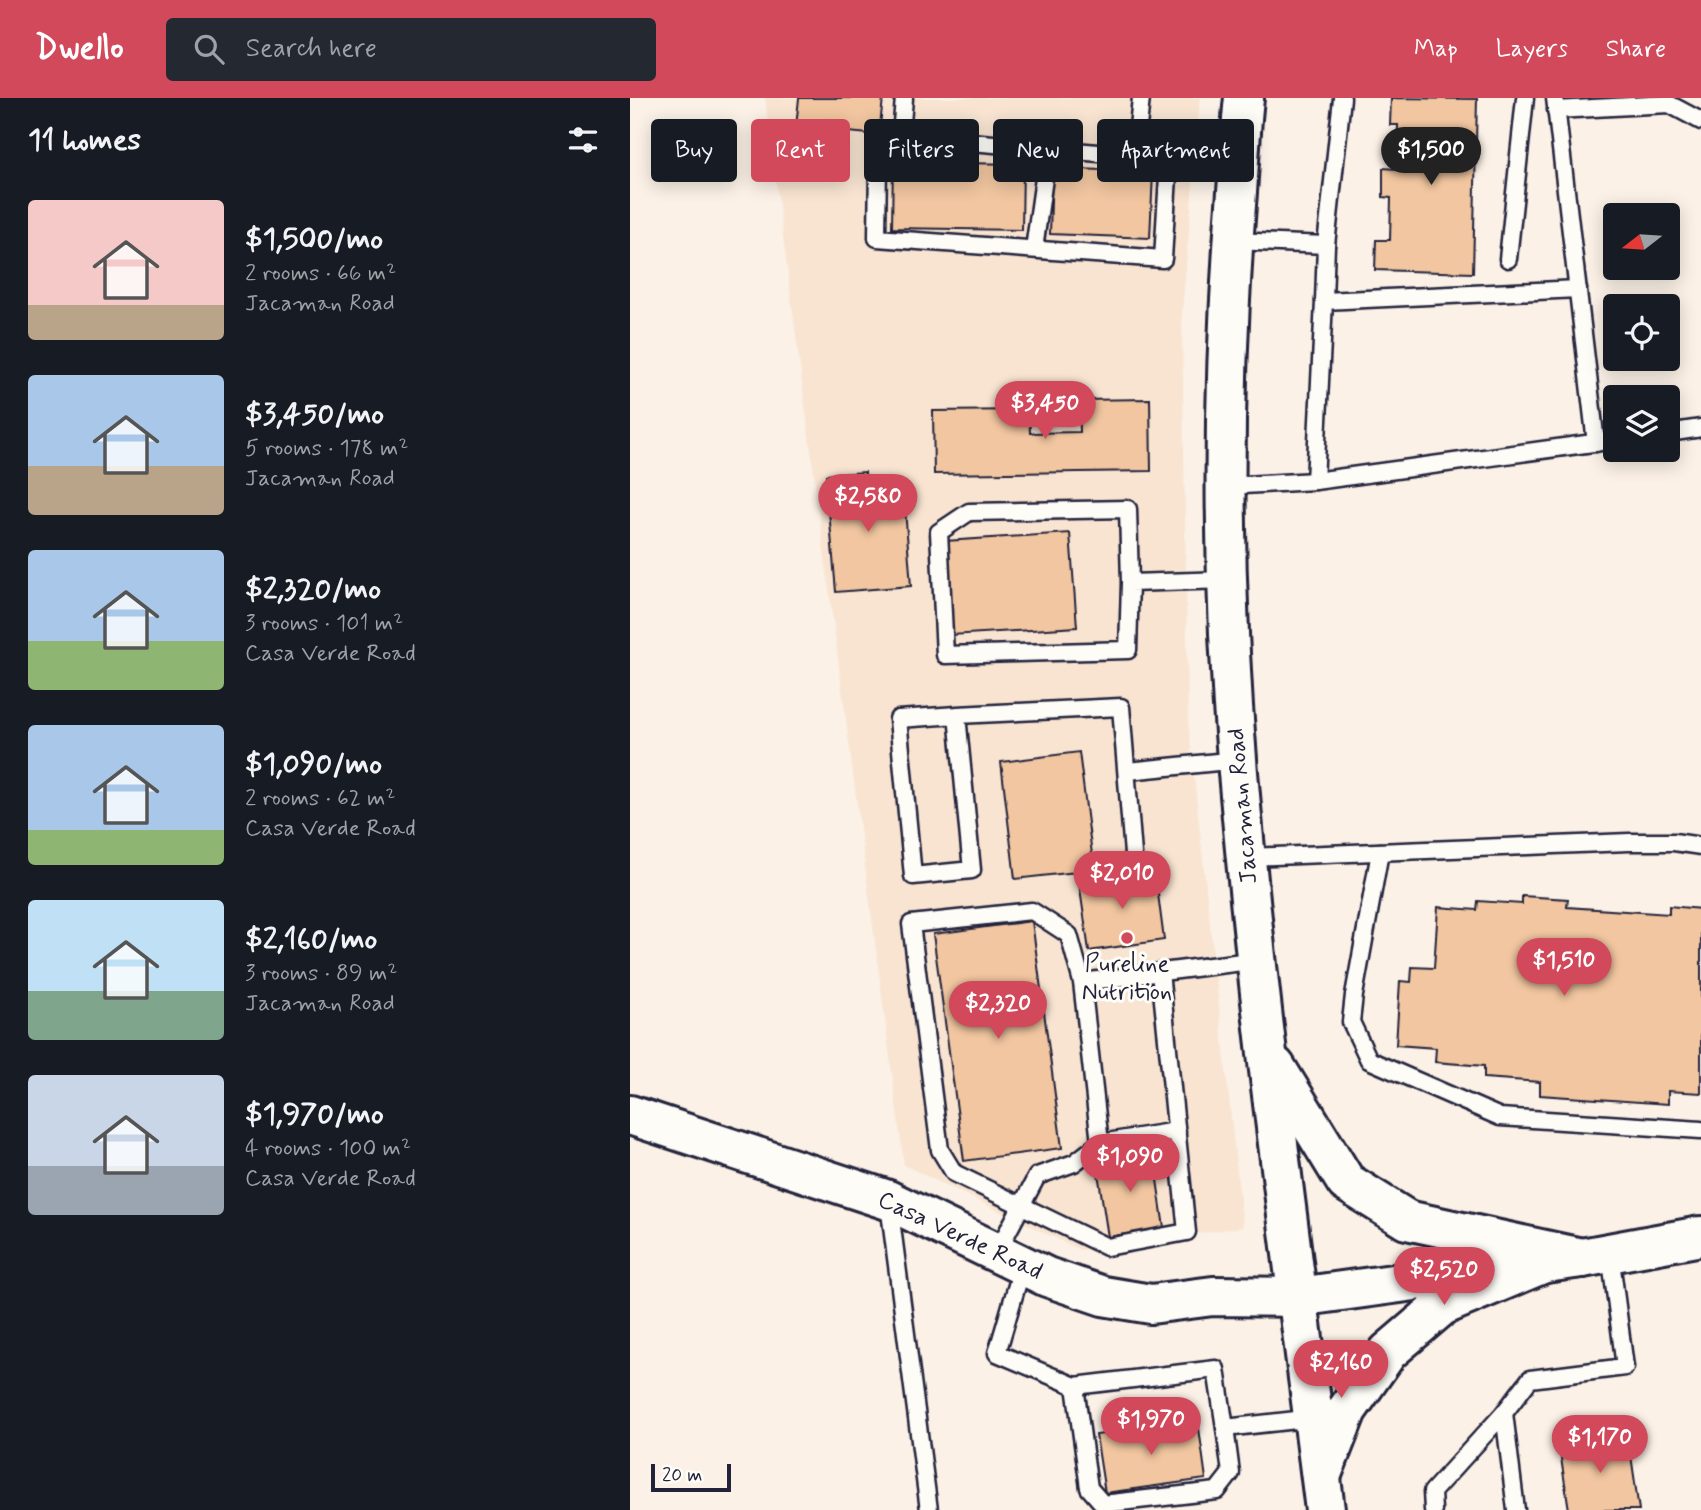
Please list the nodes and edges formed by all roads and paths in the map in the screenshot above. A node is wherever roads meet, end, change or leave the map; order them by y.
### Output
1 (904, 98) edge
2 (1141, 98) edge
3 (1244, 98) edge
4 (1342, 98) edge
5 (1525, 98) edge
6 (1555, 104) edge
7 (902, 119) edge
8 (1139, 119) edge
9 (1242, 119) edge
10 (1701, 121) edge
11 (878, 182) edge
12 (1043, 182) edge
13 (1168, 182) edge
14 (1238, 182) edge
15 (1234, 241) junction
16 (1326, 245) junction
17 (1034, 249) junction
18 (1508, 259) dead end
19 (1578, 289) junction
20 (1324, 301) junction
21 (1701, 428) edge
22 (1680, 431) edge
23 (1603, 442) edge
24 (1596, 443) junction
25 (1315, 481) junction
26 (1225, 486) junction
27 (1227, 580) junction
28 (1130, 583) junction
29 (957, 715) junction
30 (1237, 760) junction
31 (1128, 771) junction
32 (1701, 846) edge
33 (1380, 852) junction
34 (1133, 854) dead end
35 (1247, 857) junction
36 (1258, 960) junction
37 (1160, 972) junction
38 (1082, 982) junction
39 (1269, 1056) junction
40 (630, 1115) edge
41 (1701, 1130) edge
42 (1177, 1131) junction
43 (1100, 1143) junction
44 (888, 1200) junction
45 (1020, 1205) junction
46 (1701, 1236) edge
47 (1596, 1255) junction
48 (1010, 1258) junction
49 (1542, 1264) junction
50 (1298, 1297) junction
51 (1075, 1386) junction
52 (1504, 1413) junction
53 (1314, 1418) junction
54 (1225, 1428) junction
55 (1323, 1493) edge
56 (929, 1510) edge
57 (1433, 1510) edge
58 (1516, 1510) edge

1 - 7 lane
2 - 8 lane
3 - 9 main road, Jacaman Road
4 - 16 lane
5 - 18 lane
6 - 10 lane
6 - 19 lane
11 - 17 lane
12 - 17 lane
13 - 17 lane
14 - 15 main road, Jacaman Road
15 - 16 lane
15 - 26 main road, Jacaman Road
16 - 20 lane
19 - 20 lane
19 - 24 lane
20 - 25 lane
21 - 22 lane
23 - 24 lane
24 - 25 lane
25 - 26 lane
26 - 27 main road, Jacaman Road
27 - 28 lane
27 - 30 main road, Jacaman Road
28 - 28 lane
29 - 29 lane
29 - 31 lane
30 - 31 lane
30 - 35 main road, Jacaman Road
31 - 34 lane
32 - 33 lane
33 - 35 lane
33 - 41 lane
35 - 36 main road, Jacaman Road
36 - 37 lane
36 - 39 main road, Jacaman Road
37 - 38 lane
37 - 42 lane
38 - 43 lane
38 - 45 lane
39 - 47 main road
39 - 50 main road, Jacaman Road
40 - 44 main road, Casa Verde Road
42 - 43 lane
42 - 45 lane
43 - 45 lane
44 - 48 main road, Casa Verde Road
44 - 56 lane
45 - 48 lane
46 - 47 main road
47 - 49 main road
47 - 52 lane
48 - 50 main road, Casa Verde Road
48 - 51 lane
49 - 50 main road, Casa Verde Road
49 - 55 main road
50 - 53 main road, Jacaman Road
51 - 54 lane
51 - 54 lane
52 - 57 lane
52 - 58 lane
53 - 54 lane
53 - 55 main road, Jacaman Road

